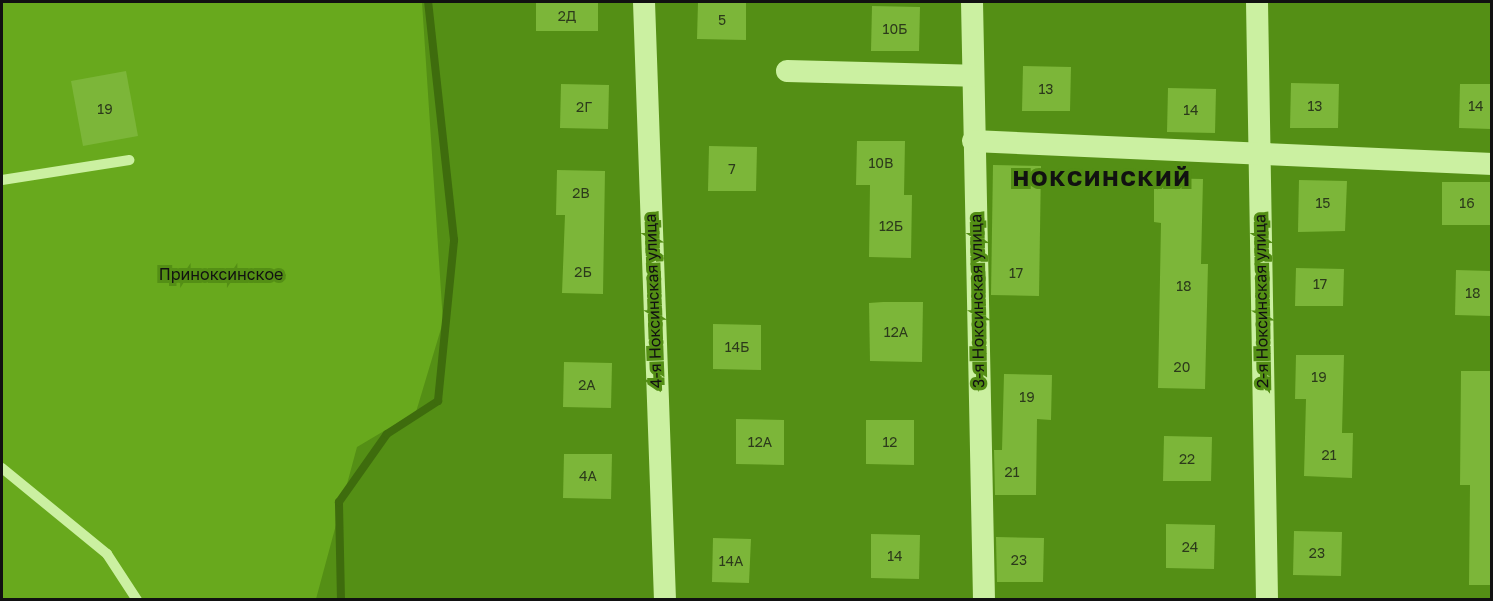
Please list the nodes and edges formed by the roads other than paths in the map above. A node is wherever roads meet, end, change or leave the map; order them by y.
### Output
1 (644, 2) edge
2 (972, 2) edge
3 (1257, 2) edge
4 (787, 71) dead end
5 (973, 76) junction
6 (973, 141) junction
7 (1258, 152) junction
8 (129, 160) dead end
9 (1491, 164) edge
10 (2, 180) edge
11 (2, 468) edge
12 (137, 600) edge
13 (665, 600) edge
14 (984, 600) edge
15 (1267, 600) edge

1 - 13 street, 4-я Ноксинская улица
2 - 5 street, 3-я Ноксинская улица
3 - 7 street, 2-я Ноксинская улица
4 - 5 street
5 - 6 street, 3-я Ноксинская улица
6 - 7 street
6 - 14 street, 3-я Ноксинская улица
7 - 9 street
7 - 15 street, 2-я Ноксинская улица
8 - 10 lane
11 - 12 lane

